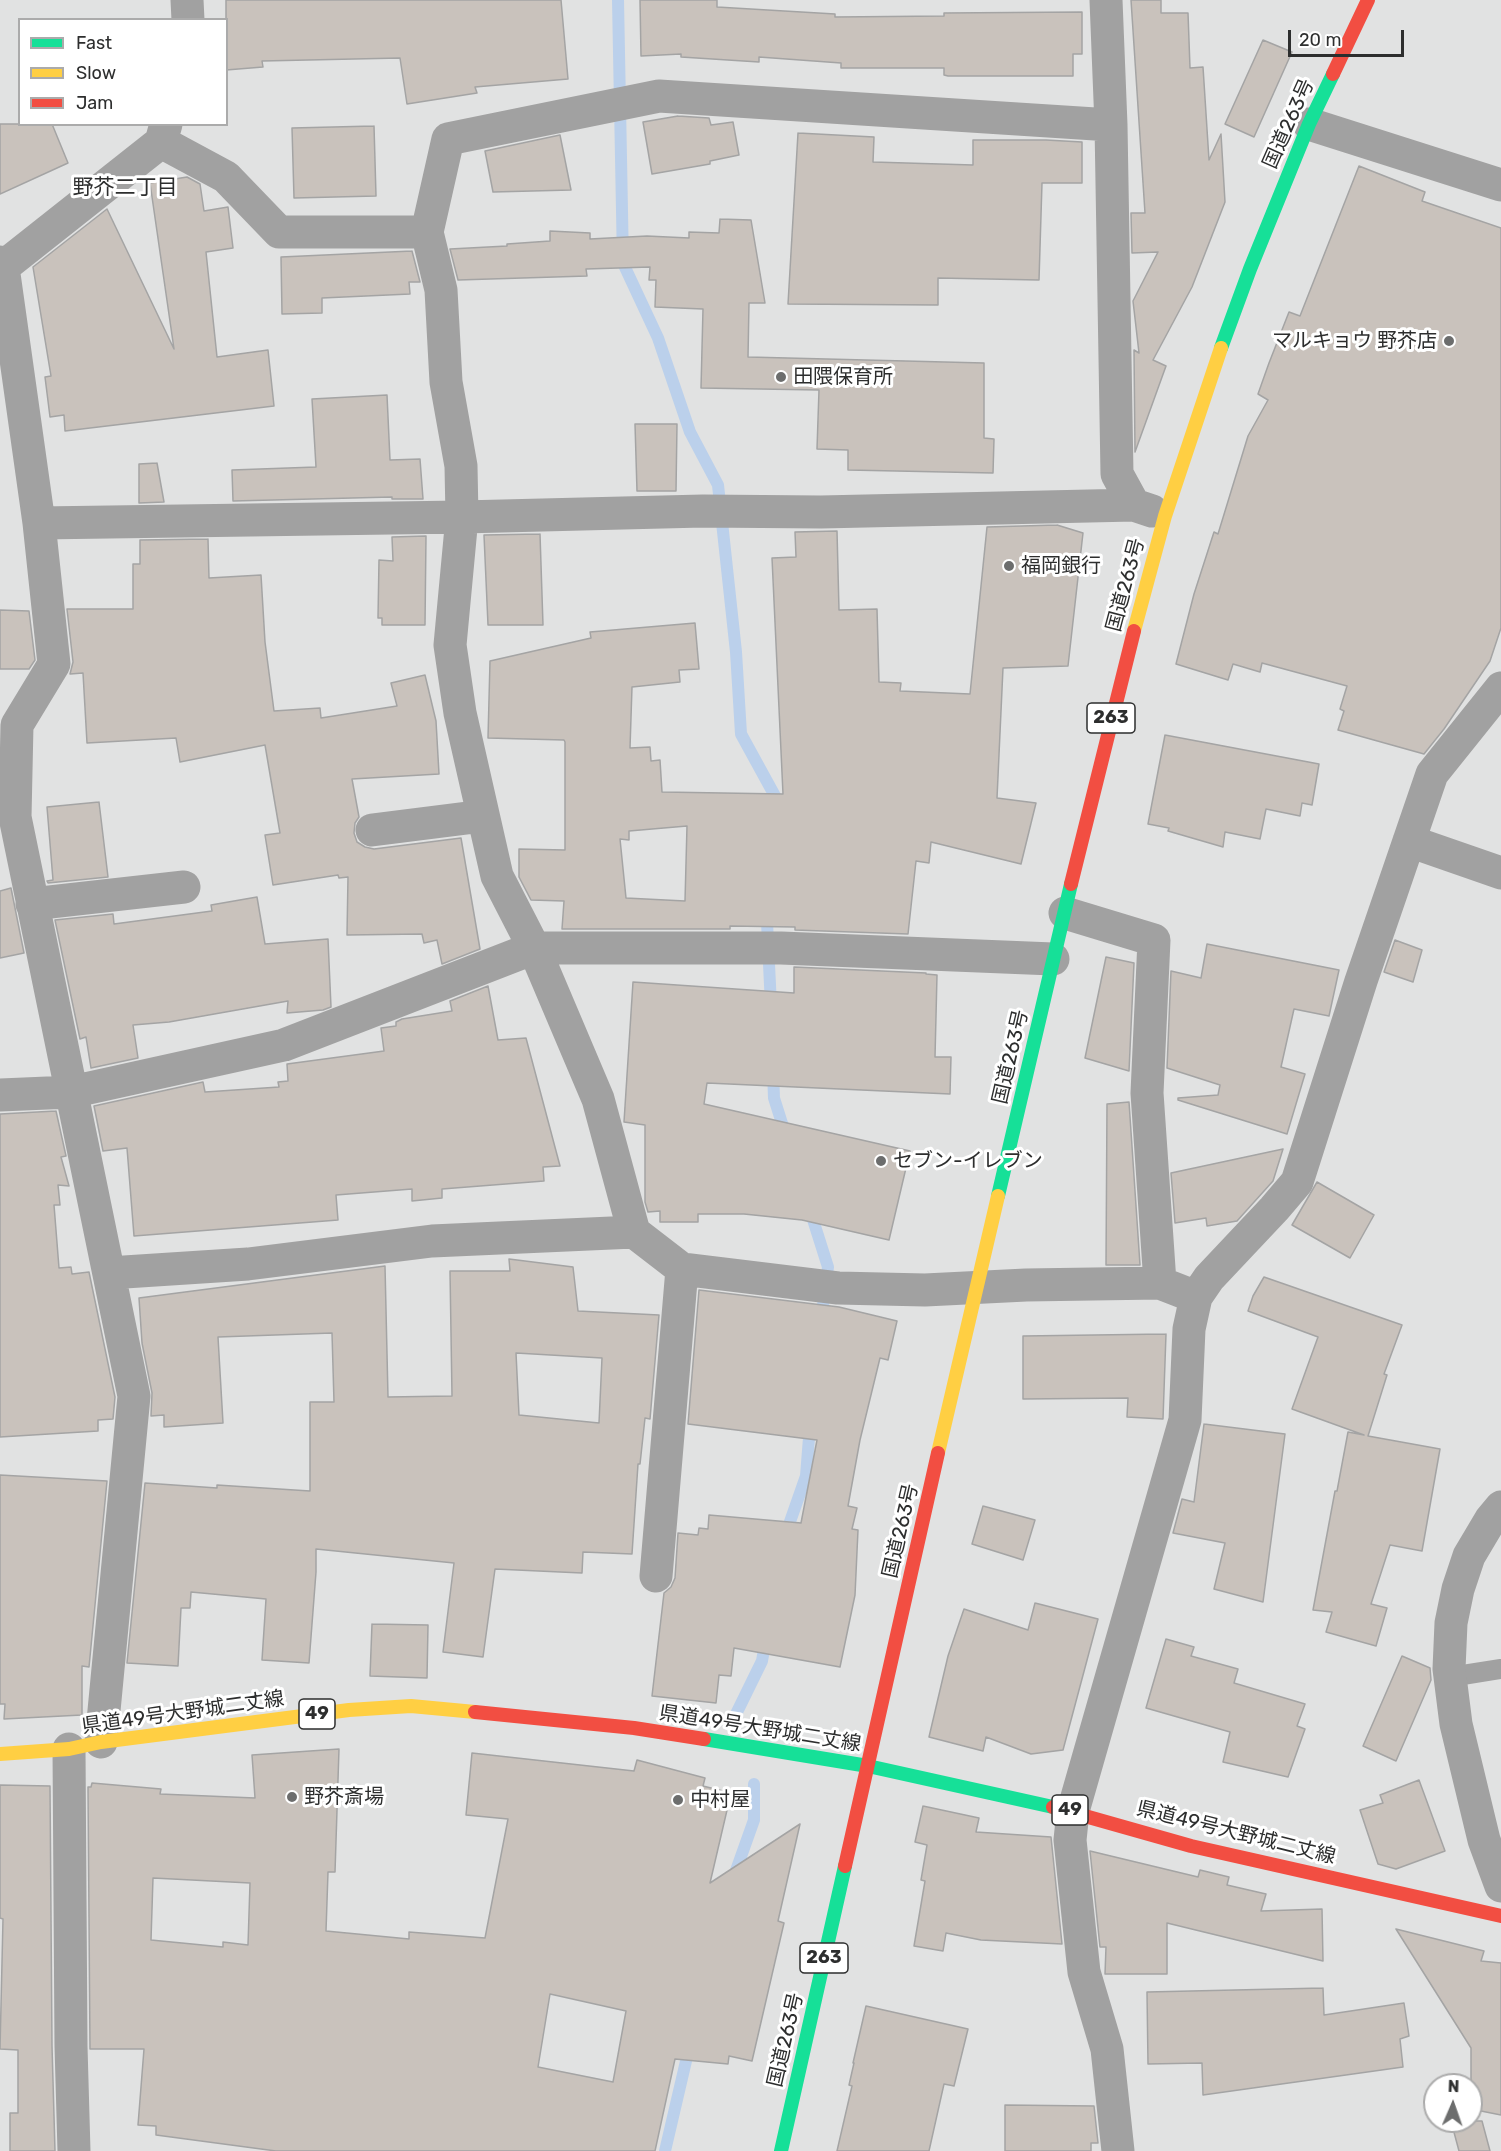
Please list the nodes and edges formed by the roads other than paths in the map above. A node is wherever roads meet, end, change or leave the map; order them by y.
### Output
1 (188, 0) edge
2 (1106, 0) edge
3 (1368, 0) edge
4 (188, 18) edge
5 (1309, 124) junction
6 (1111, 125) junction
7 (163, 133) edge
8 (1501, 185) edge
9 (427, 231) junction
10 (2, 265) edge
11 (1134, 505) junction
12 (1165, 516) junction
13 (462, 517) junction
14 (39, 523) junction
15 (1501, 688) edge
16 (8, 726) edge
17 (483, 816) junction
18 (372, 830) dead end
19 (1409, 840) junction
20 (1501, 873) edge
21 (184, 887) dead end
22 (32, 904) junction
23 (1065, 913) junction
24 (534, 948) junction
25 (1053, 959) junction
26 (71, 1092) junction
27 (0, 1095) edge
28 (634, 1232) junction
29 (682, 1269) junction
30 (109, 1273) junction
31 (1160, 1283) junction
32 (977, 1287) junction
33 (1196, 1298) junction
34 (1501, 1507) edge
35 (656, 1576) dead end
36 (1501, 1670) edge
37 (1450, 1677) junction
38 (101, 1742) junction
39 (69, 1749) junction
40 (0, 1754) edge
41 (868, 1766) junction
42 (1074, 1811) junction
43 (1501, 1886) edge
44 (1501, 1916) edge
45 (74, 2151) edge
46 (781, 2151) edge
47 (1118, 2151) edge

1 - 4 street
2 - 6 street
3 - 5 main road, 国道263号 / 263
5 - 8 street
5 - 12 main road, 国道263号 / 263
6 - 9 street
6 - 11 street
7 - 9 street
7 - 10 street
9 - 13 street
10 - 14 street
11 - 12 street
11 - 13 street
12 - 23 main road, 国道263号 / 263
13 - 14 street
13 - 17 street
14 - 16 street
15 - 19 street
16 - 22 street
17 - 18 street
17 - 24 street
19 - 20 street
19 - 33 street
21 - 22 street
22 - 26 street
23 - 25 main road, 国道263号 / 263
23 - 31 street
24 - 25 street
24 - 26 street
24 - 28 street
25 - 32 main road, 国道263号 / 263
26 - 27 street
26 - 30 street
28 - 29 street
28 - 30 street
29 - 32 street
29 - 35 street
30 - 38 street
31 - 32 street
31 - 33 street
32 - 41 main road, 国道263号 / 263
33 - 42 street
34 - 37 street
36 - 37 lane
37 - 43 street
38 - 39 main road, 県道49号大野城二丈線 / 49
38 - 41 main road, 県道49号大野城二丈線 / 49
39 - 40 main road, 県道49号大野城二丈線 / 49
39 - 45 street
41 - 42 main road, 県道49号大野城二丈線 / 49
41 - 46 main road, 国道263号 / 263
42 - 44 main road, 県道49号大野城二丈線 / 49
42 - 47 street

